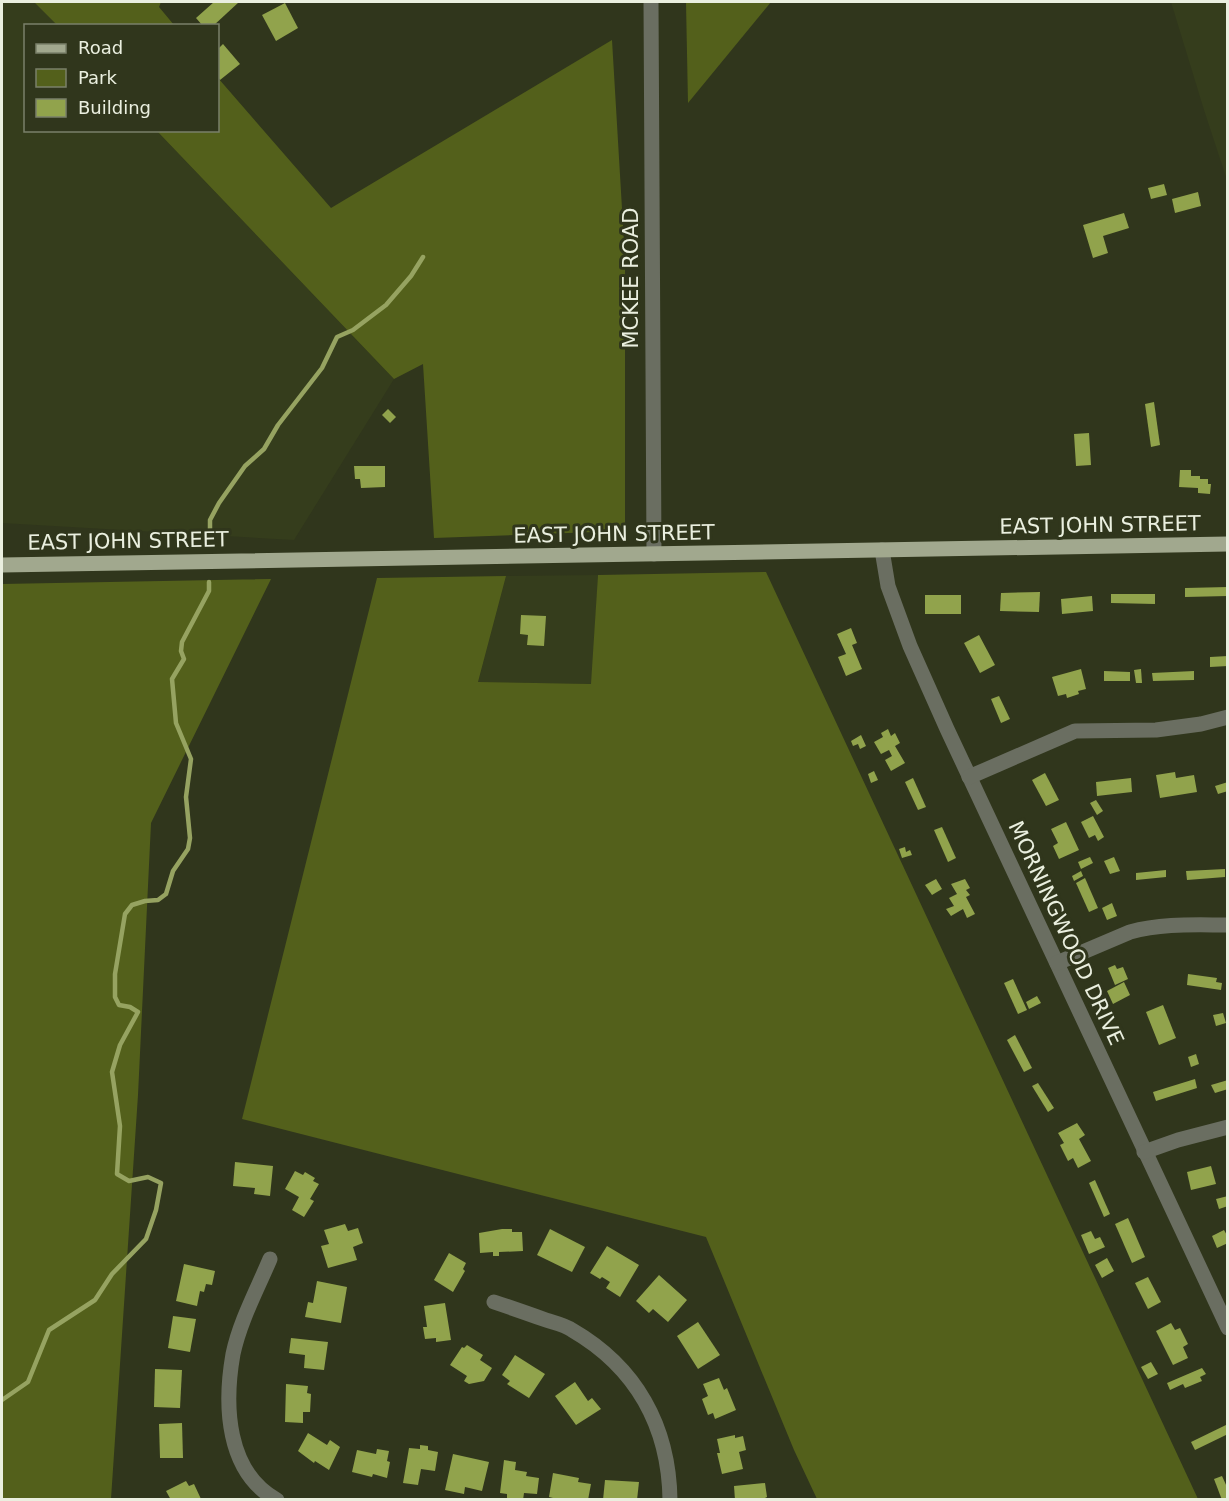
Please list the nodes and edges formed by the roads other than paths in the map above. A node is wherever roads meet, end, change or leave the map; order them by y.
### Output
1 (651, 2) edge
2 (1227, 544) edge
3 (882, 550) junction
4 (654, 554) junction
5 (2, 565) edge
6 (1227, 717) edge
7 (969, 777) junction
8 (1227, 925) edge
9 (1057, 963) junction
10 (1227, 1127) edge
11 (1144, 1152) junction
12 (270, 1259) dead end
13 (494, 1302) dead end
14 (1227, 1328) edge
15 (277, 1500) edge
16 (670, 1500) edge

1 - 4 street, MCKEE ROAD
2 - 3 main road, EAST JOHN STREET
3 - 4 main road, EAST JOHN STREET
3 - 7 street, MORNINGWOOD DRIVE
4 - 5 main road, EAST JOHN STREET
6 - 7 street
7 - 9 street, MORNINGWOOD DRIVE
8 - 9 street
9 - 11 street, MORNINGWOOD DRIVE
10 - 11 street
11 - 14 street, MORNINGWOOD DRIVE
12 - 15 street
13 - 16 street

